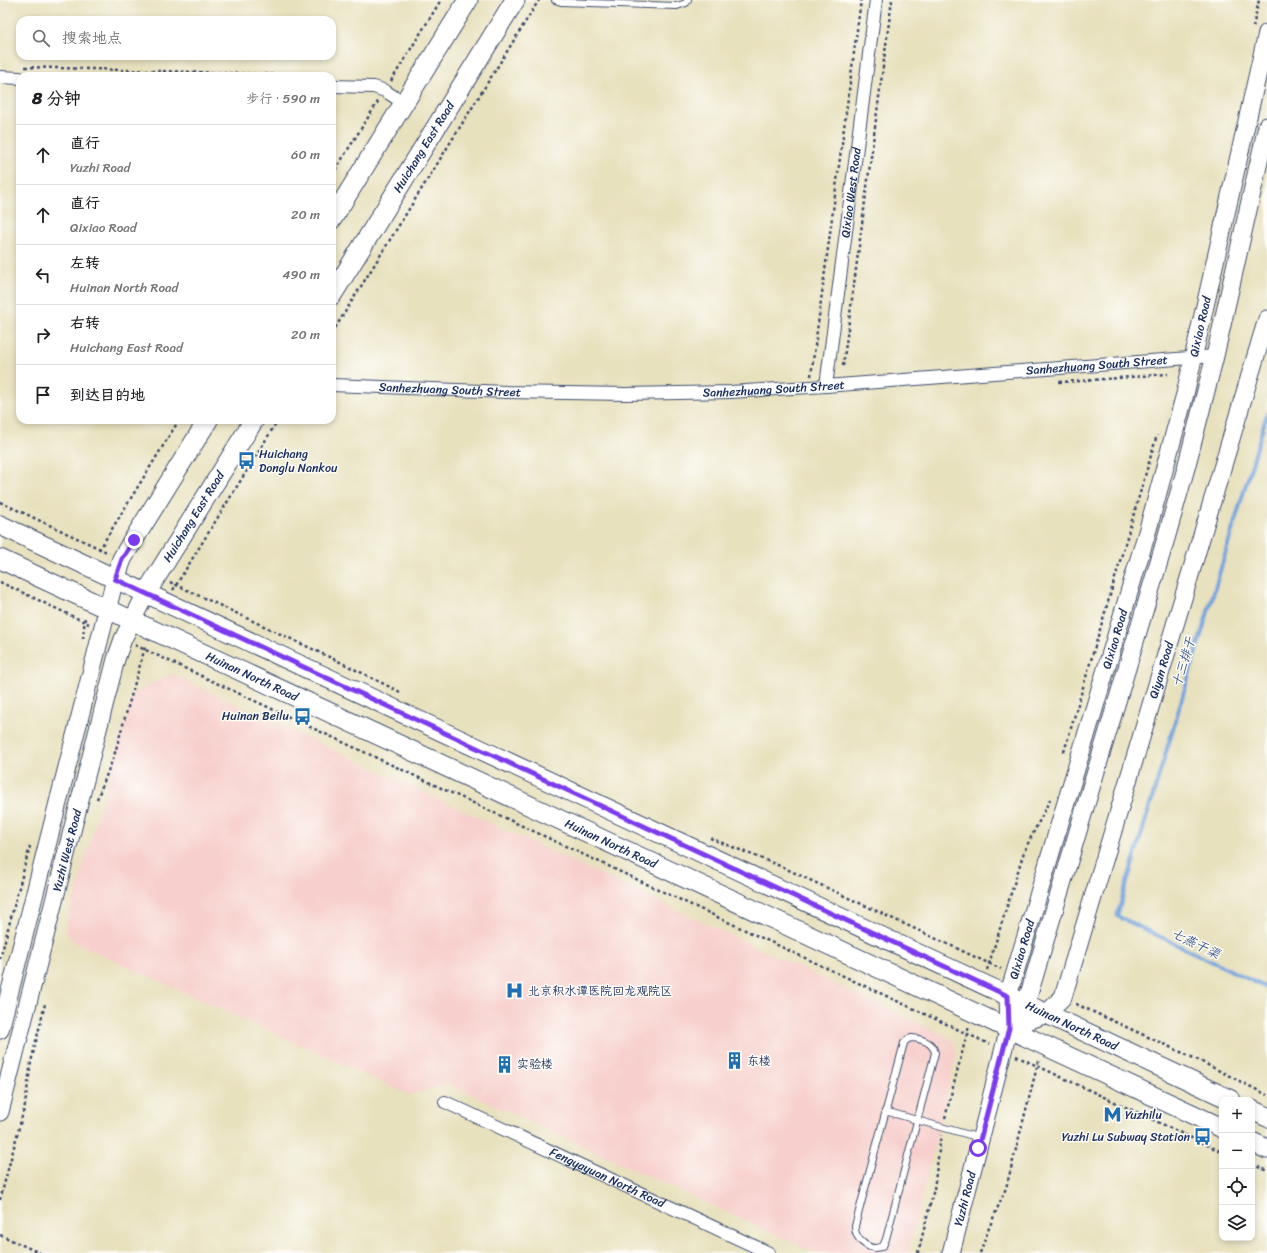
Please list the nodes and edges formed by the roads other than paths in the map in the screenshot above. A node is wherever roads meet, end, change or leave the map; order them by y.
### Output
1 (468, 0) edge
2 (515, 0) edge
3 (555, 0) edge
4 (688, 0) edge
5 (876, 0) edge
6 (1267, 33) edge
7 (16, 73) edge
8 (0, 77) edge
9 (336, 86) edge
10 (404, 103) junction
11 (1267, 126) edge
12 (336, 213) edge
13 (336, 289) edge
14 (1267, 320) edge
15 (1215, 356) junction
16 (1194, 358) junction
17 (336, 385) edge
18 (826, 386) junction
19 (206, 424) edge
20 (252, 424) edge
21 (0, 525) edge
22 (0, 559) edge
23 (115, 579) junction
24 (146, 593) junction
25 (108, 609) junction
26 (132, 620) junction
27 (1008, 996) junction
28 (1026, 1004) junction
29 (1046, 1014) junction
30 (1009, 1028) junction
31 (0, 1030) edge
32 (1225, 1097) edge
33 (445, 1102) dead end
34 (886, 1109) junction
35 (1255, 1111) edge
36 (0, 1112) edge
37 (1267, 1117) edge
38 (918, 1118) junction
39 (1219, 1127) edge
40 (981, 1136) junction
41 (1255, 1143) edge
42 (1267, 1148) edge
43 (769, 1253) edge
44 (951, 1253) edge

1 - 10 main road
2 - 13 main road, Huichang East Road
3 - 4 lane
5 - 18 street, Qixiao West Road
6 - 16 street, Qixiao Road
7 - 8 street
9 - 10 street
10 - 12 main road
11 - 15 street, Qixiao Road
14 - 29 street, Qiyan Road
15 - 16 street, Sanhezhuang South Street
15 - 28 street, Qixiao Road
16 - 18 street, Sanhezhuang South Street
16 - 27 street, Qixiao Road
17 - 18 street, Sanhezhuang South Street
19 - 23 main road
20 - 24 main road, Huichang East Road
21 - 23 main road, Huinan North Road
22 - 25 main road, Huinan North Road
23 - 24 main road, Huinan North Road
23 - 25 street, Yuzhi West Road
24 - 26 street, Yuzhi West Road
24 - 27 main road, Huinan North Road
25 - 26 main road, Huinan North Road
25 - 31 street, Yuzhi West Road
26 - 30 main road, Huinan North Road
26 - 36 street, Yuzhi West Road
27 - 28 main road, Huinan North Road
27 - 30 street, Qixiao Road
28 - 29 main road, Huinan North Road
28 - 30 street, Qixiao Road
29 - 30 street
29 - 32 main road, Huinan North Road
30 - 39 main road, Huinan North Road
30 - 40 street, Yuzhi Road
33 - 43 street, Fengyayuan North Road
34 - 38 lane
34 - 38 lane
34 - 38 lane
35 - 37 main road
38 - 40 lane
40 - 44 street, Yuzhi Road
41 - 42 main road

